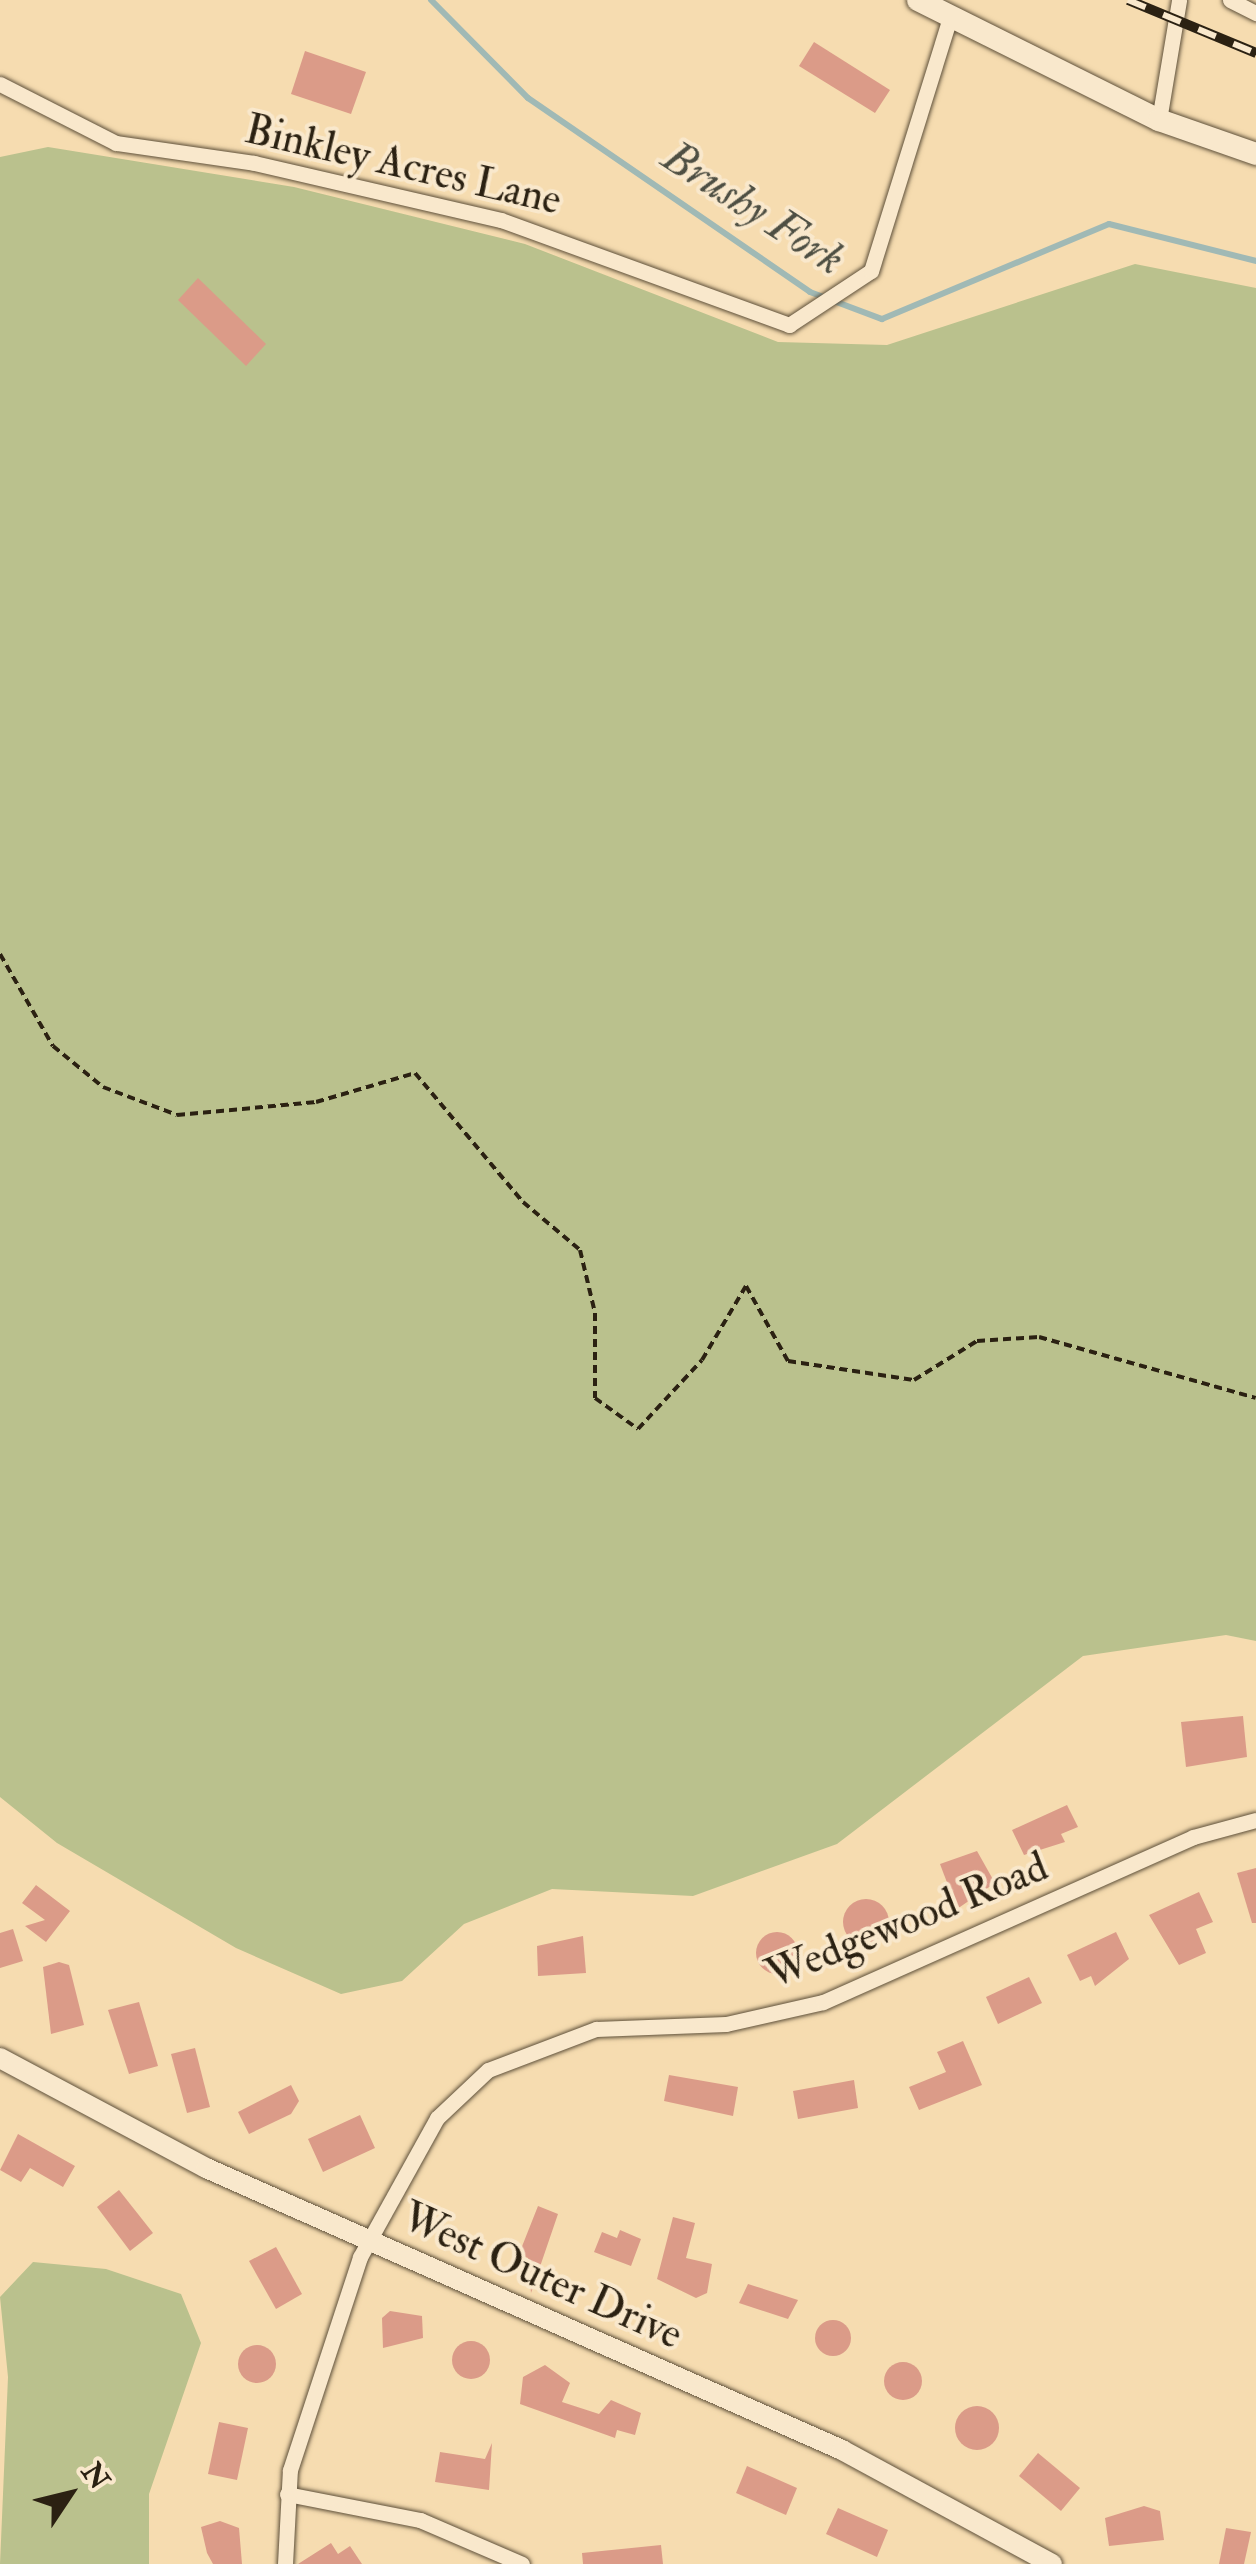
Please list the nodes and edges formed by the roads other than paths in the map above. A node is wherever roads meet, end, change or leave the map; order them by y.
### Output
1 (918, 0) edge
2 (1179, 0) edge
3 (1230, 0) edge
4 (1256, 12) edge
5 (950, 16) junction
6 (0, 84) edge
7 (1159, 120) junction
8 (1256, 154) edge
9 (1256, 1820) edge
10 (0, 2058) edge
11 (373, 2240) junction
12 (287, 2494) junction
13 (285, 2564) edge
14 (522, 2564) edge
15 (1052, 2564) edge

1 - 5 main road
2 - 7 street
3 - 4 street
5 - 6 street, Binkley Acres Lane
5 - 7 main road
7 - 8 main road
9 - 11 street, Wedgewood Road
10 - 11 street, West Outer Drive
11 - 12 street, Wedgewood Road
11 - 15 street, West Outer Drive
12 - 13 street, Wedgewood Road
12 - 14 street

